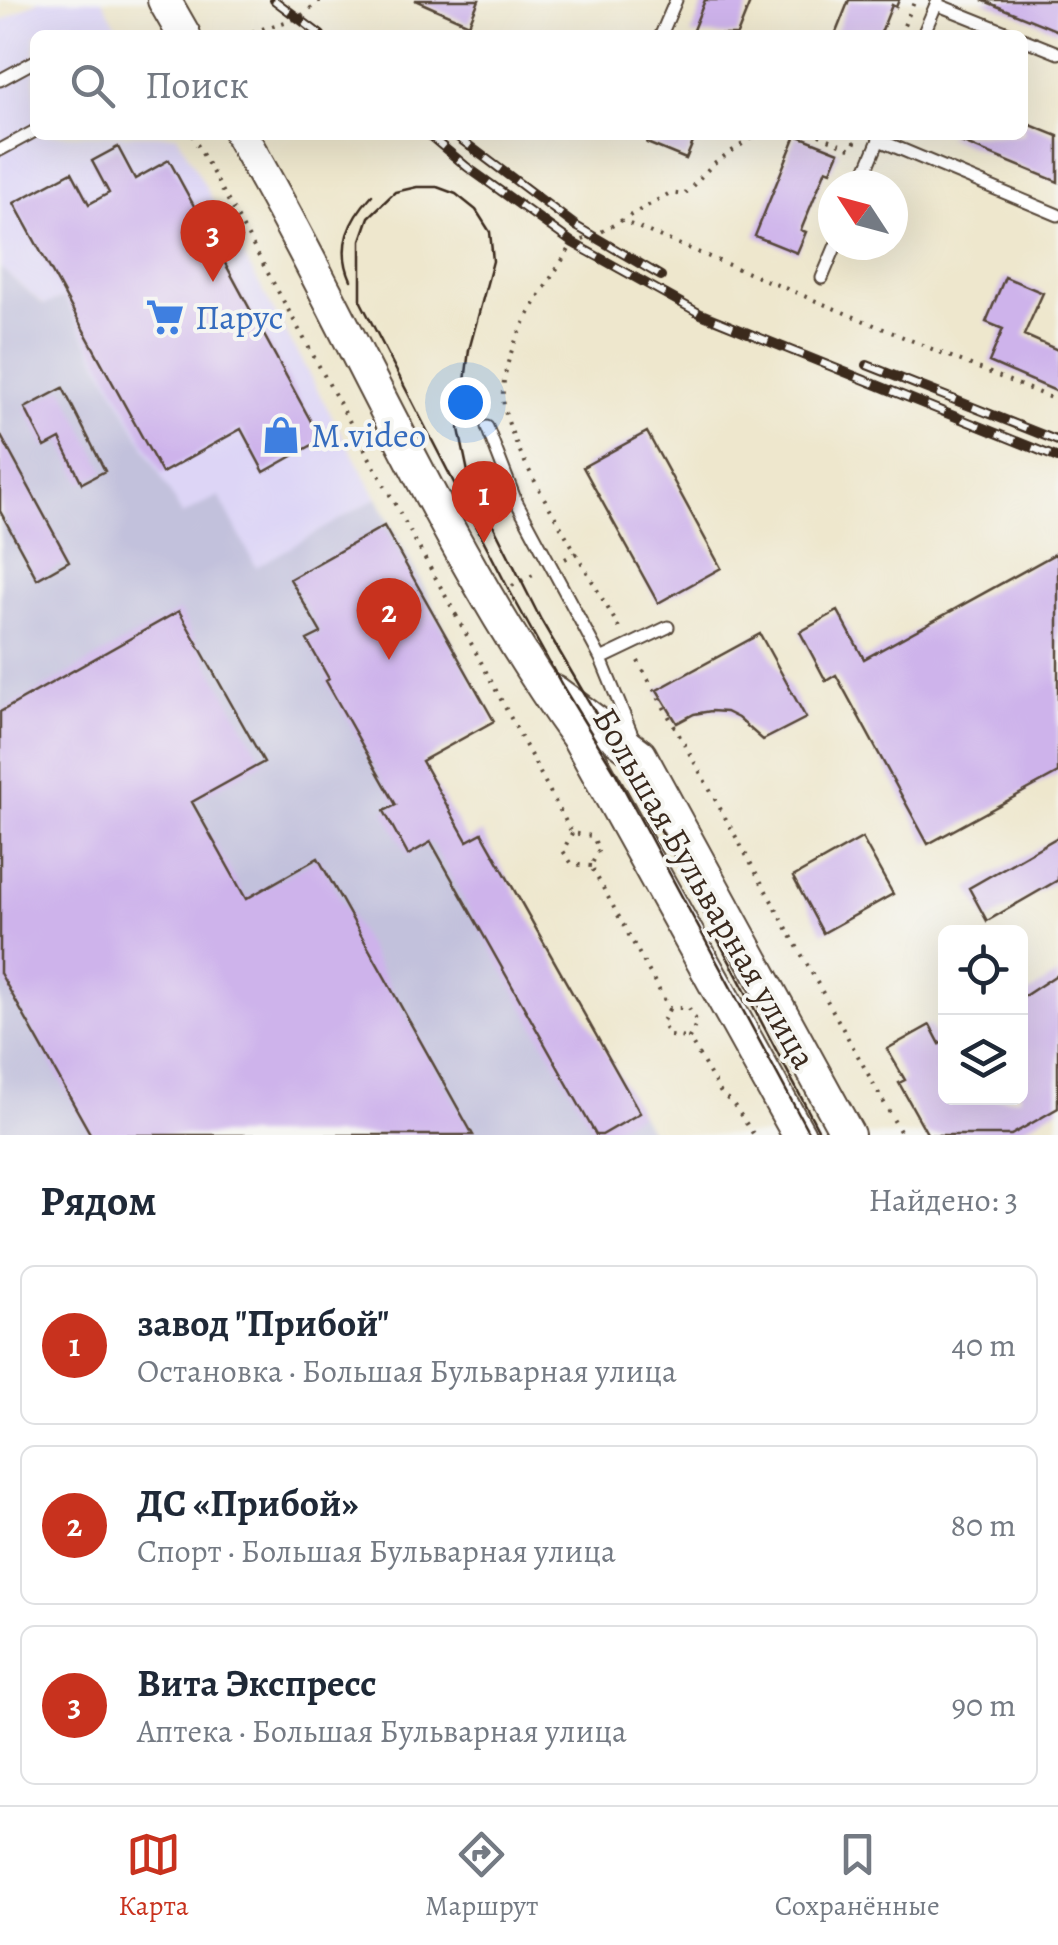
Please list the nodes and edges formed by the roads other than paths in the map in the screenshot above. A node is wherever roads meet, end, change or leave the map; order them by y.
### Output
1 (164, 0) edge
2 (676, 0) edge
3 (937, 2) edge
4 (181, 30) edge
5 (663, 30) edge
6 (925, 30) edge
7 (1001, 30) edge
8 (1028, 41) edge
9 (1058, 53) edge
10 (30, 64) edge
11 (0, 80) edge
12 (30, 134) edge
13 (245, 140) edge
14 (879, 140) edge
15 (885, 140) edge
16 (0, 150) edge
17 (866, 170) edge
18 (1058, 216) edge
19 (830, 260) edge
20 (822, 278) dead end
21 (487, 427) dead end
22 (668, 628) dead end
23 (601, 659) junction
24 (538, 682) junction
25 (640, 755) junction
26 (799, 1135) edge
27 (848, 1135) edge

1 - 4 main road
2 - 5 lane
3 - 6 lane
3 - 7 lane
8 - 9 lane
10 - 11 lane
12 - 16 lane
13 - 24 main road, Большая Бульварная улица
14 - 17 lane
15 - 18 lane
19 - 20 lane
21 - 23 lane
22 - 23 lane
23 - 25 lane
24 - 25 main road, Большая Бульварная улица
24 - 26 main road, Большая Бульварная улица
25 - 27 main road, Большая Бульварная улица

